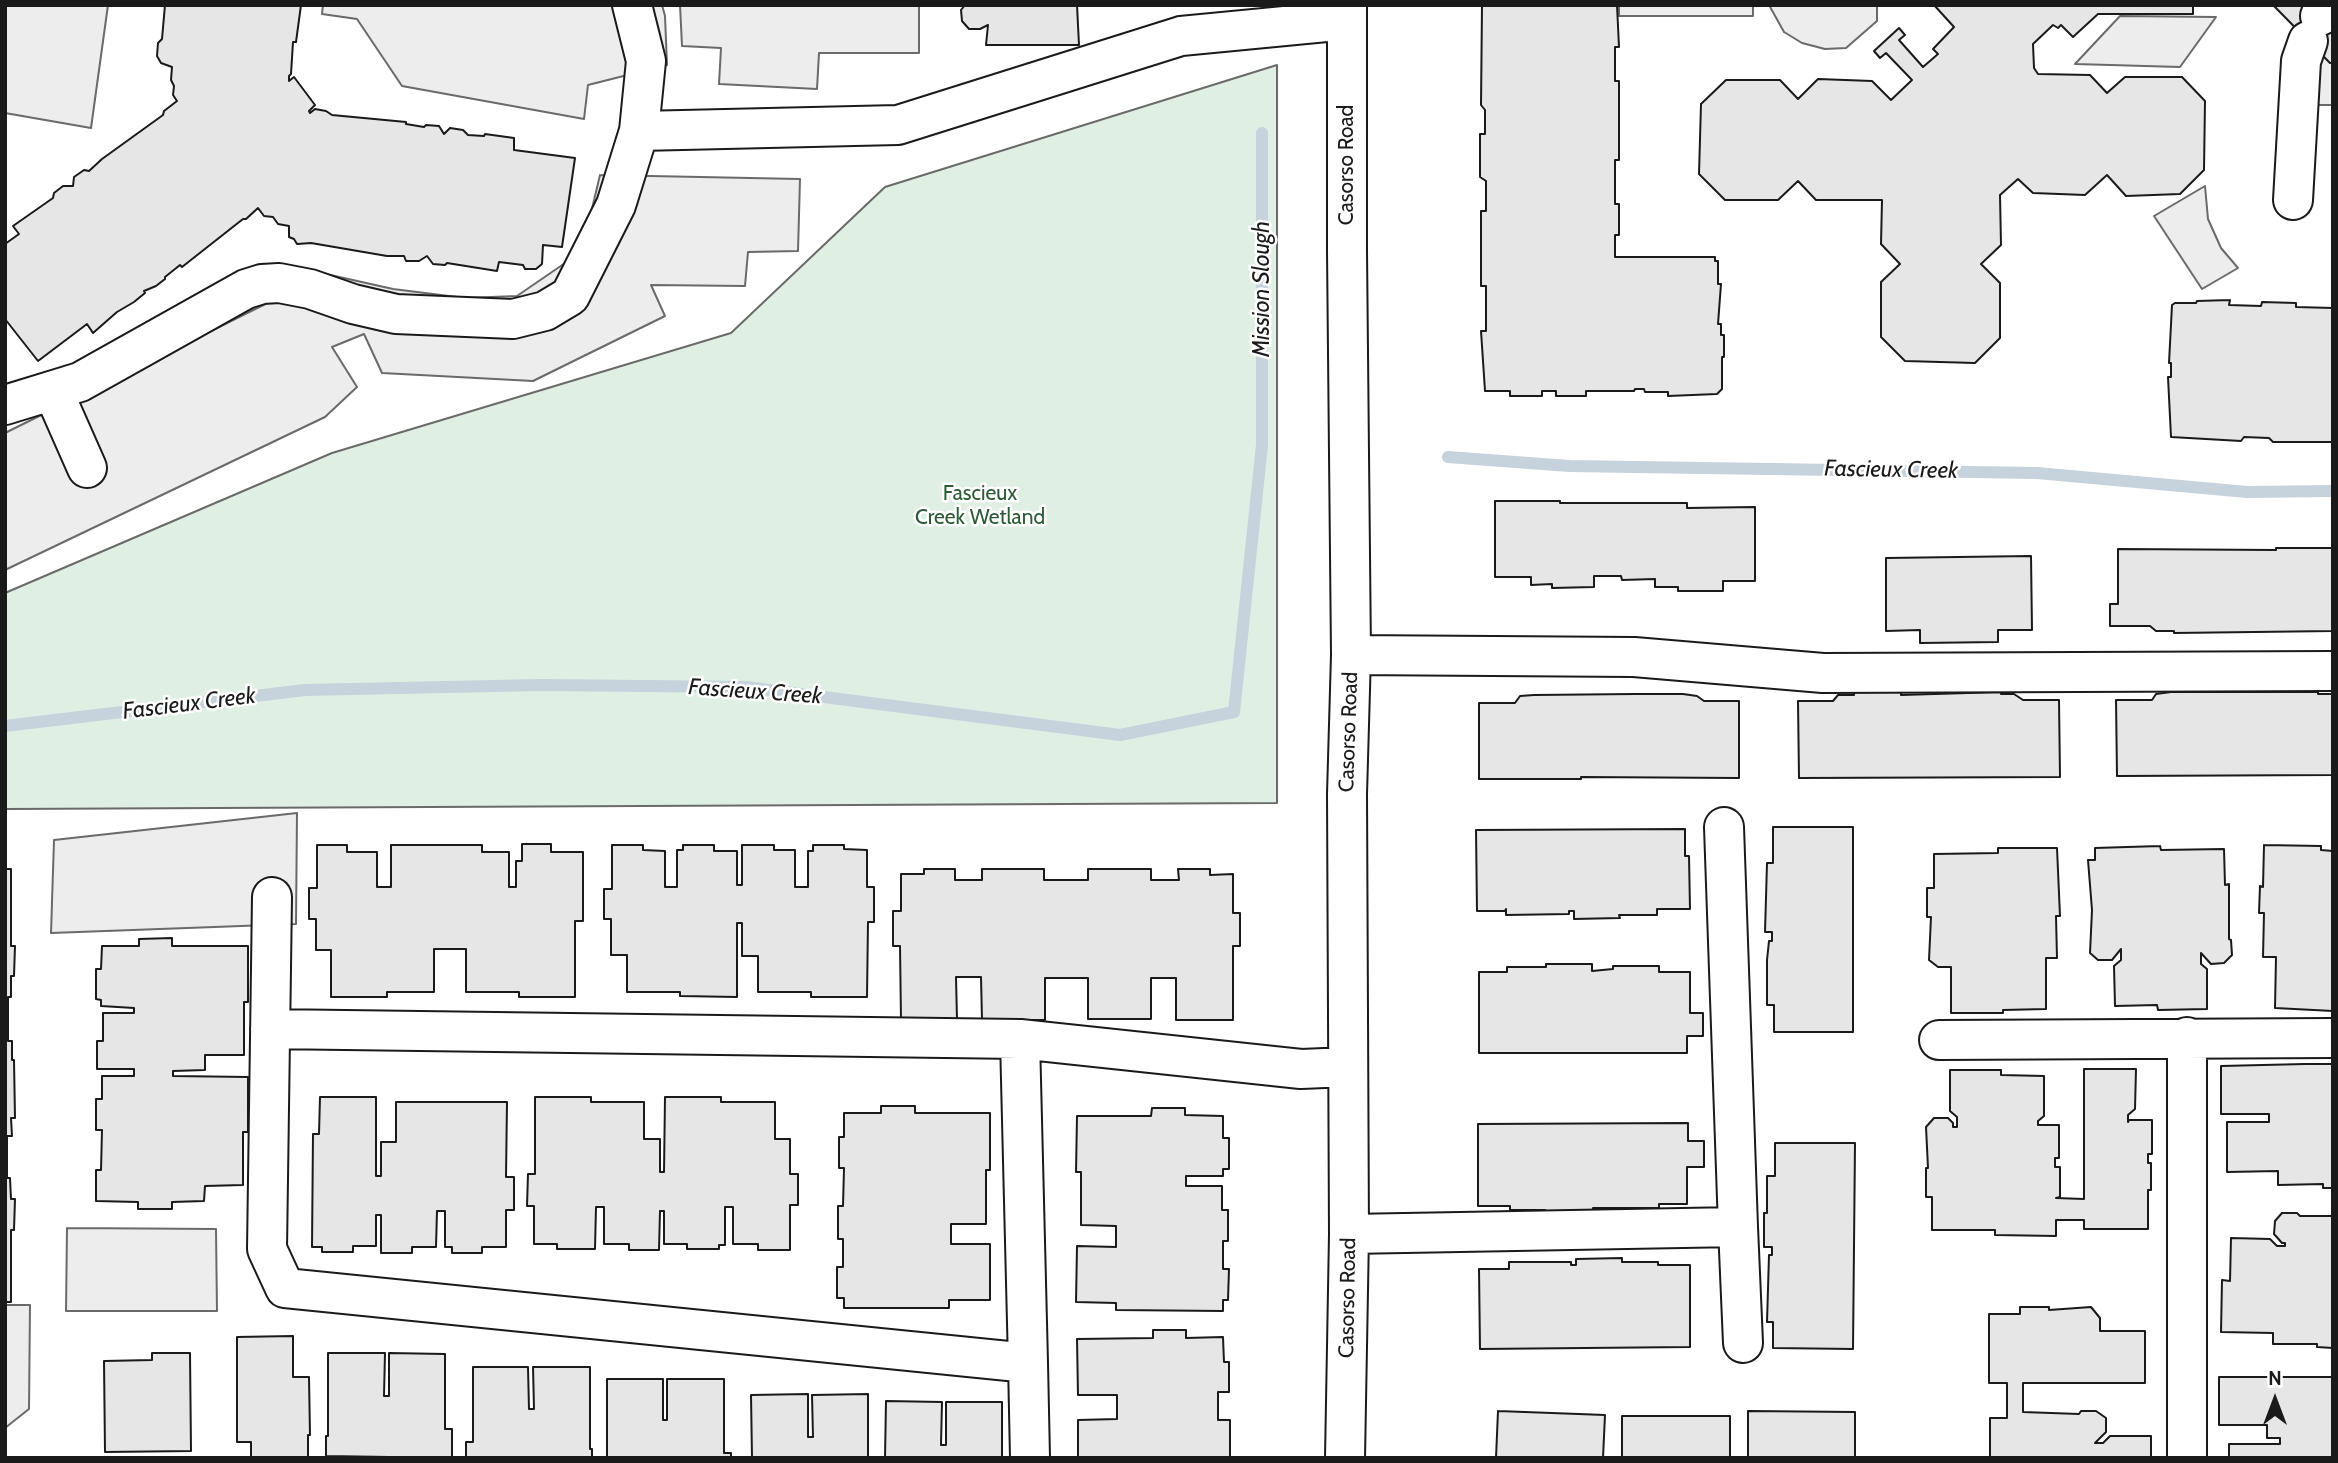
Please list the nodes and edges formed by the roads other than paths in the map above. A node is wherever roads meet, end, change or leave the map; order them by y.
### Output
1 (632, 5) edge
2 (1347, 13) edge
3 (2318, 21) edge
4 (639, 131) junction
5 (2293, 200) dead end
6 (53, 391) junction
7 (5, 405) edge
8 (87, 468) dead end
9 (1351, 655) junction
10 (2333, 671) edge
11 (1724, 827) dead end
12 (272, 897) dead end
13 (270, 1030) junction
14 (2187, 1037) junction
15 (2333, 1038) edge
16 (1020, 1039) junction
17 (1939, 1040) dead end
18 (1348, 1067) junction
19 (1738, 1227) junction
20 (1349, 1234) junction
21 (1743, 1343) dead end
22 (1028, 1363) junction
23 (1030, 1458) edge
24 (1345, 1458) edge
25 (2187, 1458) edge

1 - 4 street
2 - 4 street
2 - 9 street, Casorso Road
3 - 5 street
4 - 6 street
6 - 7 street
6 - 8 street
9 - 10 street
9 - 18 street, Casorso Road
11 - 19 street
12 - 13 street
13 - 16 street
13 - 22 street
14 - 15 street
14 - 17 street
14 - 25 street
16 - 18 street
16 - 22 street
18 - 20 street, Casorso Road
19 - 20 street
19 - 21 street
20 - 24 street, Casorso Road
22 - 23 street

